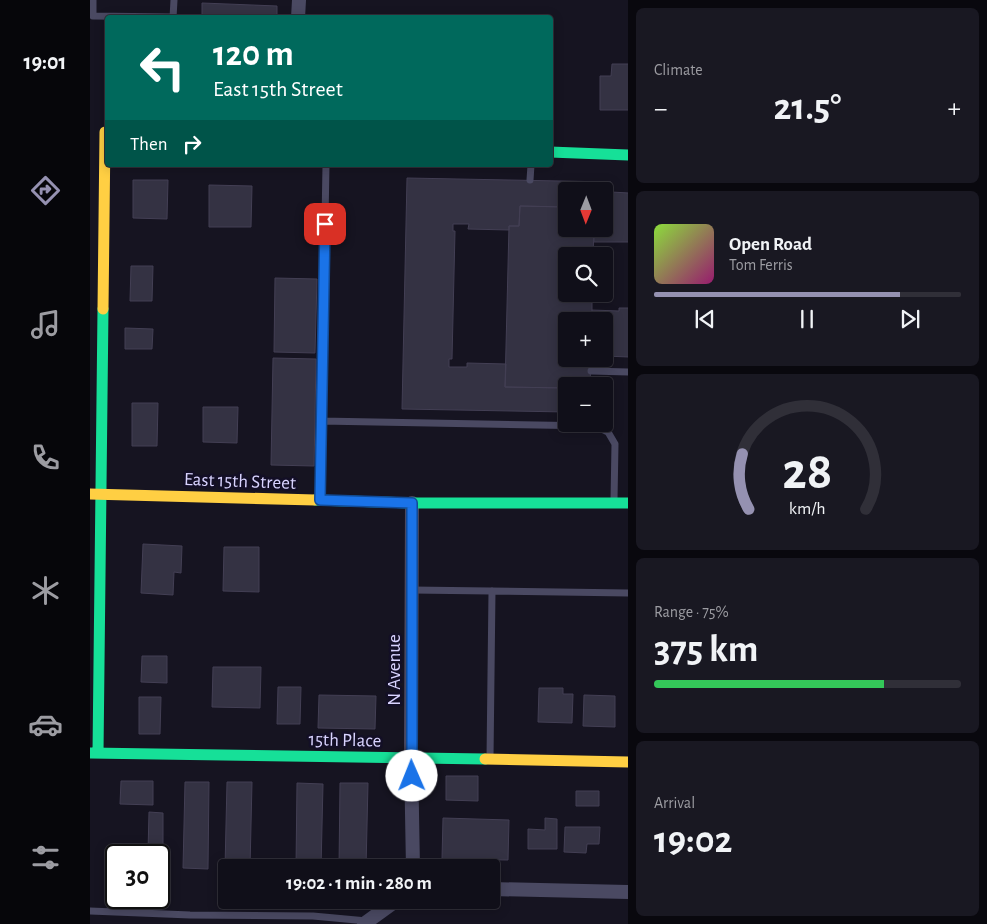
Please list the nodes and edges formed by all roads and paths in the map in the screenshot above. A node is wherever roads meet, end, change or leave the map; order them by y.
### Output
1 (93, 0) edge
2 (174, 0) edge
3 (298, 0) edge
4 (173, 15) edge
5 (298, 15) edge
6 (105, 16) edge
7 (90, 132) edge
8 (105, 132) edge
9 (105, 152) edge
10 (553, 152) edge
11 (628, 155) edge
12 (326, 167) edge
13 (531, 167) edge
14 (530, 180) dead end
15 (591, 371) dead end
16 (628, 372) edge
17 (321, 421) junction
18 (96, 494) edge
19 (320, 500) junction
20 (412, 503) junction
21 (614, 503) junction
22 (628, 503) edge
23 (412, 590) junction
24 (492, 591) junction
25 (628, 593) edge
26 (94, 753) edge
27 (411, 758) junction
28 (490, 760) junction
29 (628, 762) edge
30 (413, 859) edge
31 (500, 889) edge
32 (628, 892) edge
33 (384, 909) edge
34 (90, 911) edge
35 (190, 915) junction
36 (365, 923) edge
37 (190, 924) edge

1 - 6 lane
2 - 4 lane
3 - 5 street
7 - 8 street
9 - 18 street
10 - 11 street
12 - 17 lane
13 - 14 lane
15 - 16 lane
17 - 19 lane
17 - 21 lane
18 - 19 street, East 15th Street
18 - 26 street
19 - 20 street, East 15th Street
20 - 21 street, East 15th Street
20 - 23 street, N Avenue
21 - 22 street, East 15th Street
23 - 24 lane
23 - 27 street, N Avenue
24 - 25 lane
24 - 28 lane
26 - 27 street, 15th Place
27 - 28 street, 15th Place
27 - 30 street, N Avenue
28 - 29 street, 15th Place
31 - 32 street
33 - 36 street
34 - 35 lane
35 - 36 lane
35 - 37 lane

